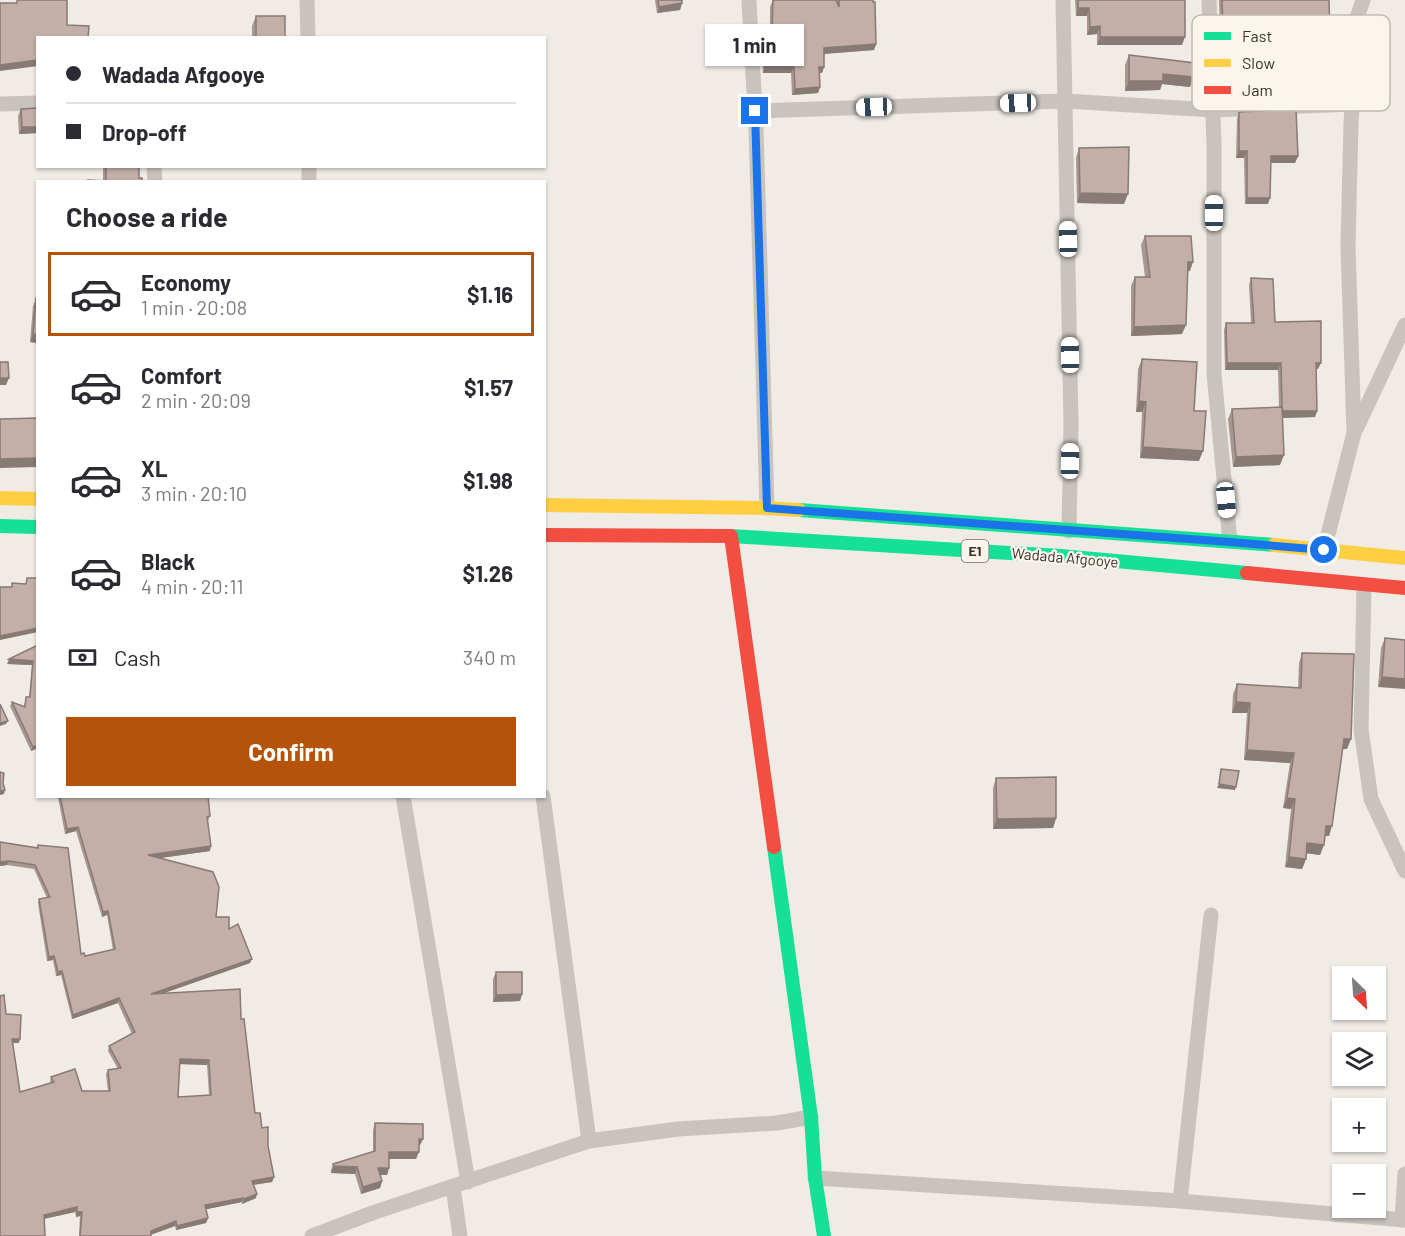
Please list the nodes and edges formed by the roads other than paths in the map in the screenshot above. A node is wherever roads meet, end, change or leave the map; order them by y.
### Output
1 (307, 0) edge
2 (749, 0) edge
3 (1063, 0) edge
4 (1209, 0) edge
5 (1363, 0) edge
6 (1210, 15) edge
7 (1358, 15) edge
8 (308, 36) edge
9 (1065, 101) junction
10 (36, 103) edge
11 (0, 104) edge
12 (1192, 109) edge
13 (755, 111) junction
14 (1213, 111) edge
15 (1352, 111) edge
16 (1405, 326) edge
17 (1354, 433) junction
18 (0, 498) edge
19 (36, 499) edge
20 (546, 505) edge
21 (767, 508) junction
22 (0, 526) edge
23 (36, 527) edge
24 (1069, 531) junction
25 (546, 535) edge
26 (731, 536) junction
27 (1230, 542) junction
28 (1324, 550) junction
29 (1405, 558) edge
30 (1364, 585) junction
31 (1405, 588) edge
32 (403, 798) edge
33 (543, 798) edge
34 (1405, 871) edge
35 (1211, 915) dead end
36 (811, 1116) junction
37 (589, 1141) junction
38 (1405, 1174) edge
39 (815, 1178) junction
40 (468, 1182) junction
41 (453, 1187) junction
42 (1180, 1201) junction
43 (1403, 1220) edge
44 (316, 1235) edge
45 (460, 1236) edge
46 (824, 1236) edge

1 - 8 street
2 - 13 street
3 - 9 street
4 - 6 street
5 - 7 street
9 - 12 street
9 - 13 street
9 - 24 street
10 - 11 street
13 - 21 street
14 - 27 street
15 - 17 street
16 - 17 street
17 - 28 street
18 - 19 main road
20 - 21 main road, Wadada Afgooye / E1
21 - 24 main road, Wadada Afgooye / E1
22 - 23 main road
24 - 27 main road, Wadada Afgooye / E1
25 - 26 main road, Wadada Afgooye / E1
26 - 30 main road, Wadada Afgooye / E1
26 - 36 main road
27 - 28 main road, Wadada Afgooye / E1
28 - 29 main road, Wadada Afgooye / E1
30 - 31 main road, Wadada Afgooye / E1
30 - 34 street
32 - 40 street
33 - 37 street
35 - 42 street
36 - 37 street
36 - 39 main road
37 - 40 street
38 - 43 street
39 - 42 street
39 - 46 main road
40 - 41 street
41 - 44 street
41 - 45 street
42 - 43 street

